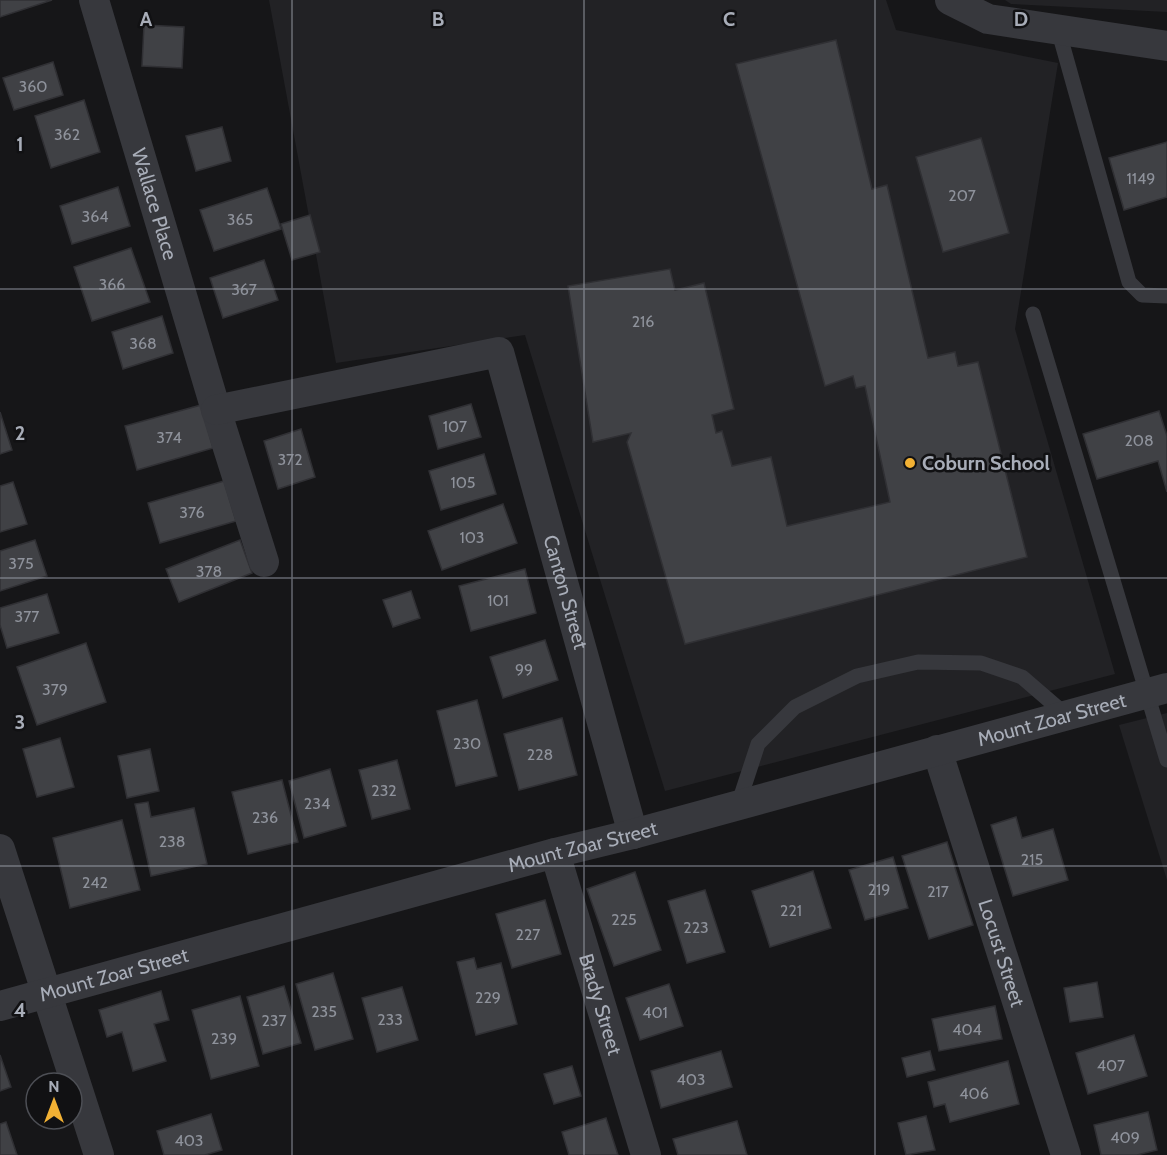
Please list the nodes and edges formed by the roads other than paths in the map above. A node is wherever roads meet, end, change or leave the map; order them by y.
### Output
1 (94, 0) edge
2 (950, 0) edge
3 (1058, 29) junction
4 (1167, 46) edge
5 (1167, 296) edge
6 (1034, 314) dead end
7 (216, 410) junction
8 (264, 562) dead end
9 (1158, 690) edge
10 (1066, 715) junction
11 (937, 750) junction
12 (1167, 760) edge
13 (738, 805) junction
14 (633, 834) junction
15 (0, 849) edge
16 (555, 853) junction
17 (45, 993) junction
18 (0, 1006) edge
19 (99, 1155) edge
20 (646, 1155) edge
21 (1066, 1155) edge

1 - 7 street, Wallace Place
2 - 3 street
3 - 4 street
3 - 5 lane
6 - 9 lane
7 - 8 street, Wallace Place
7 - 14 street, Canton Street
9 - 10 street, Mount Zoar Street
9 - 12 lane
10 - 11 street, Mount Zoar Street
10 - 13 lane
11 - 13 street, Mount Zoar Street
11 - 21 street, Locust Street
13 - 14 street, Mount Zoar Street
14 - 16 street, Mount Zoar Street
15 - 17 street
16 - 17 street, Mount Zoar Street
16 - 20 street, Brady Street
17 - 18 street, Mount Zoar Street
17 - 19 street

